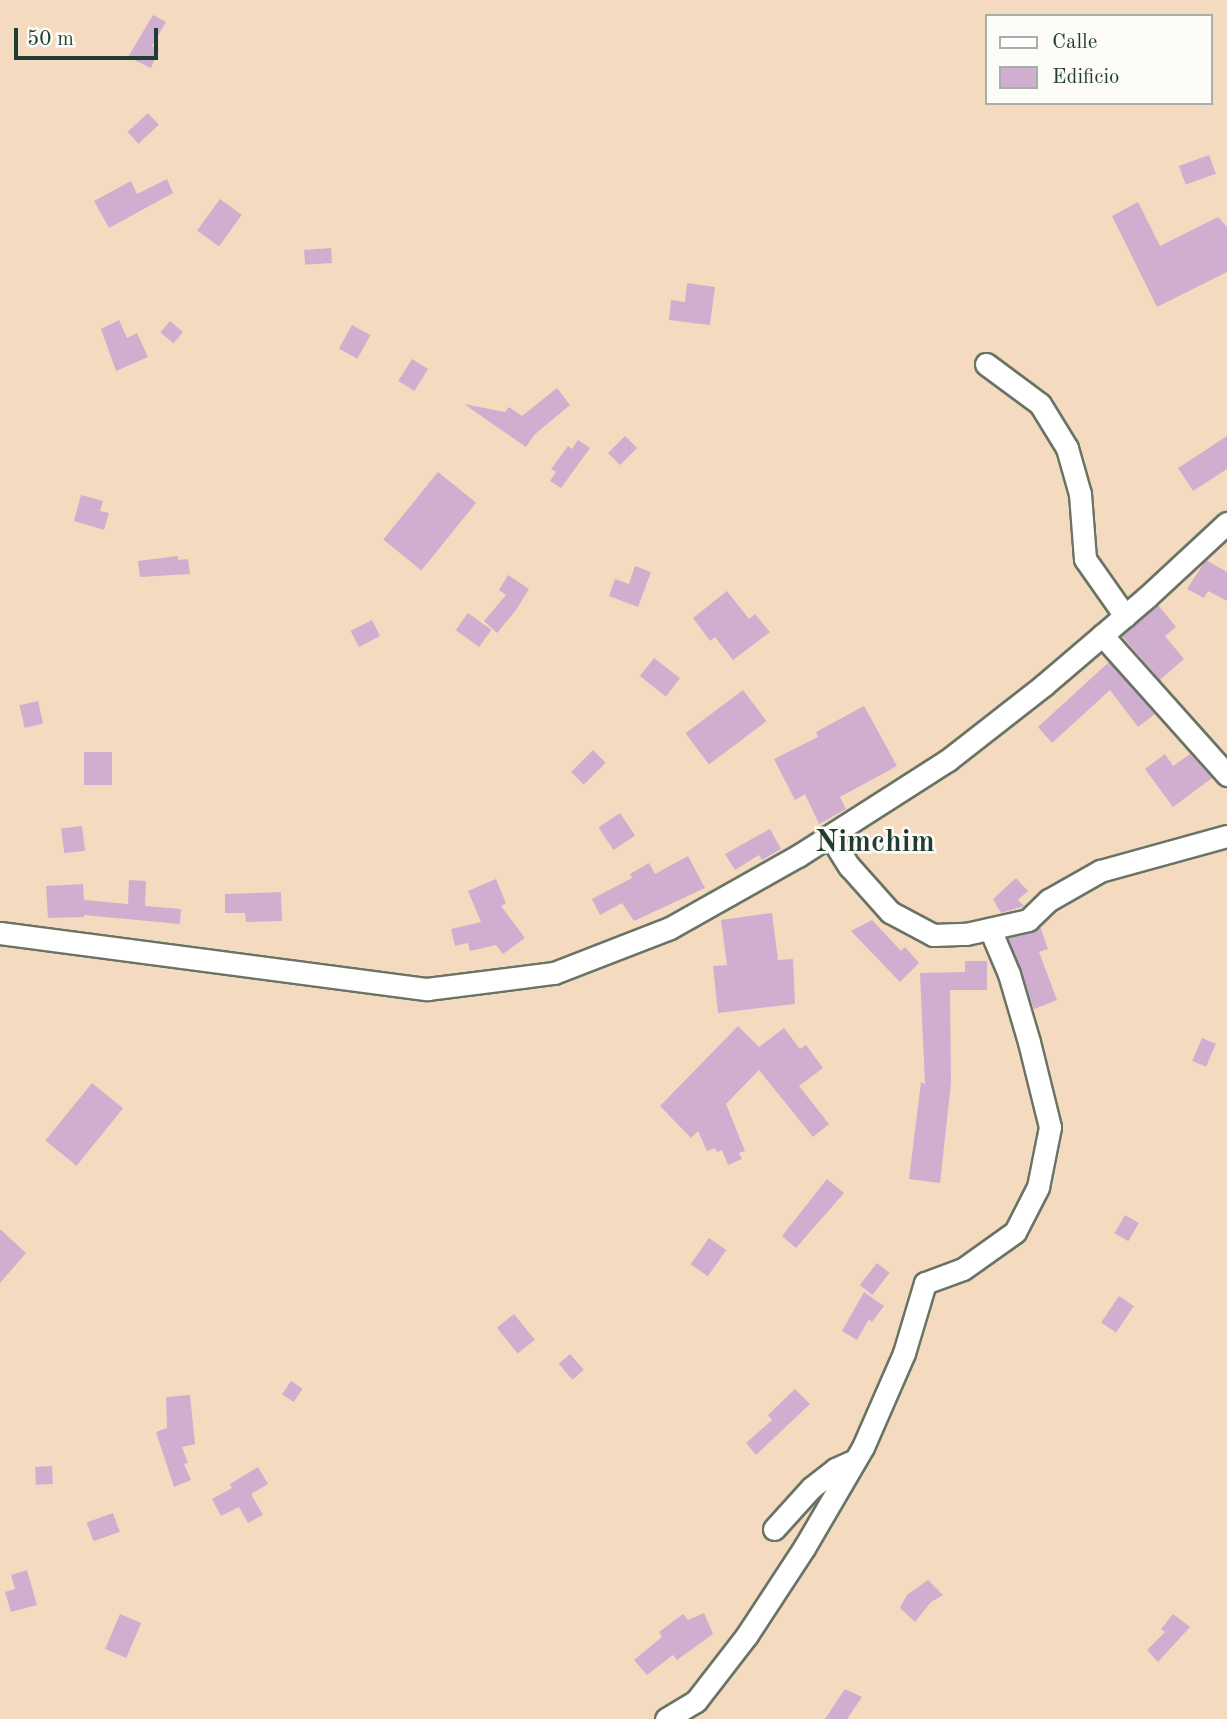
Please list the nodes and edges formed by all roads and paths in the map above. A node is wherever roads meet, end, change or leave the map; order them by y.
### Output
1 (986, 364) dead end
2 (1227, 523) edge
3 (1125, 616) junction
4 (1102, 635) junction
5 (1227, 775) edge
6 (830, 836) junction
7 (1227, 836) edge
8 (990, 929) junction
9 (0, 933) edge
10 (855, 1460) junction
11 (774, 1529) dead end
12 (666, 1719) edge

1 - 3 street
2 - 3 street
3 - 4 street
4 - 5 street
4 - 6 street
6 - 8 street
6 - 9 street
7 - 8 street
8 - 10 street
10 - 11 street
10 - 12 street

